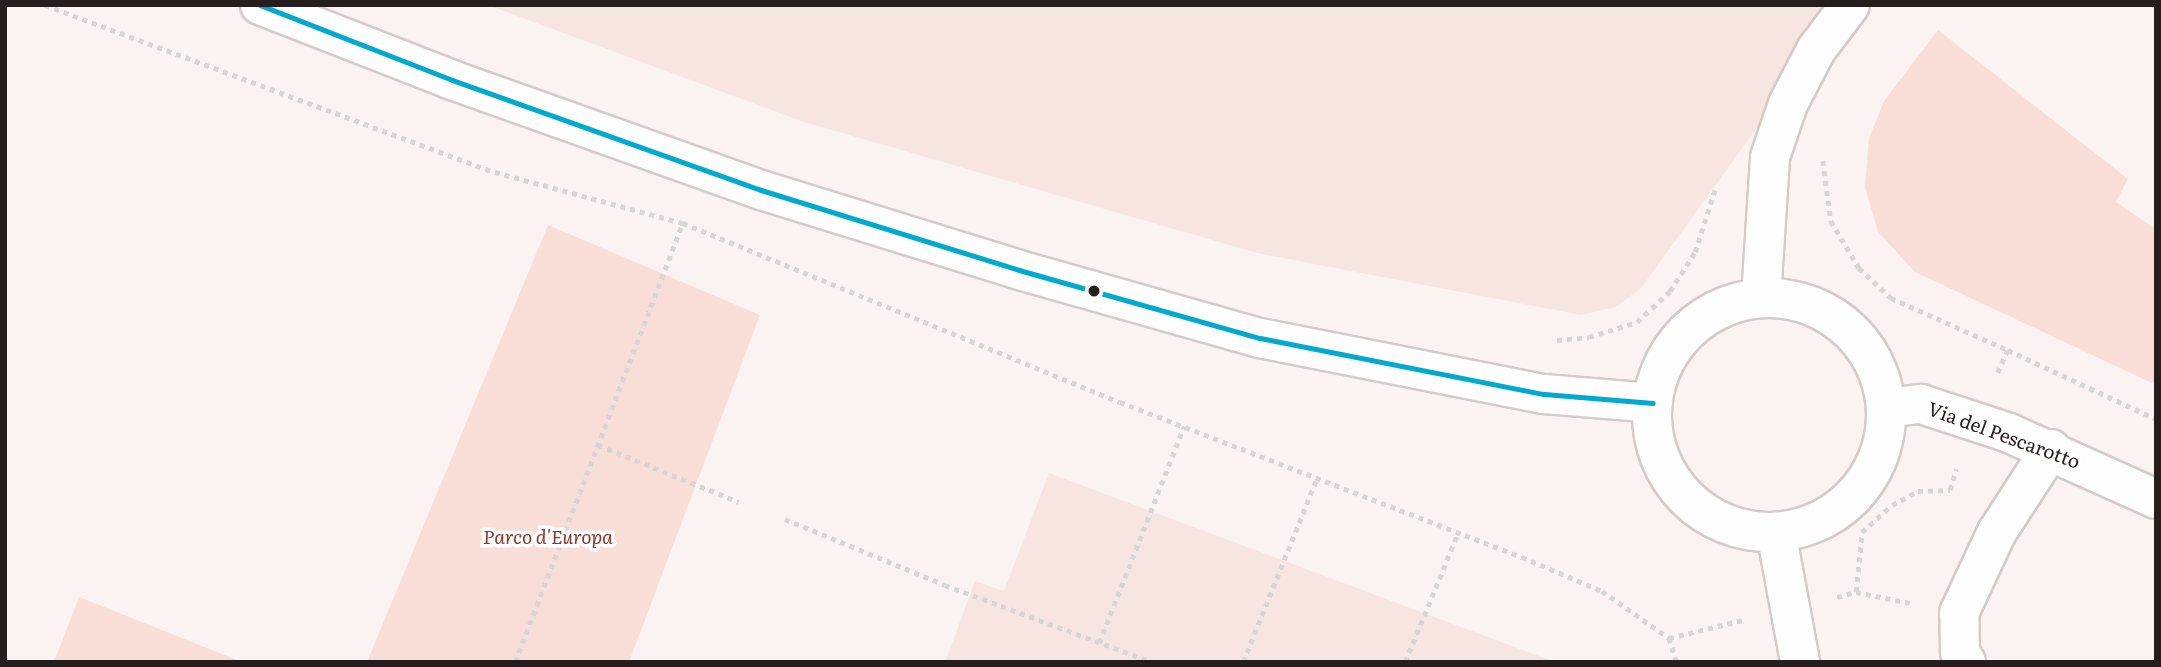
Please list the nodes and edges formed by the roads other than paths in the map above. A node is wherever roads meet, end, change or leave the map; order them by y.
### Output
1 (260, 5) edge
2 (1850, 5) edge
3 (1761, 298) junction
4 (1653, 403) junction
5 (1886, 408) junction
6 (2051, 449) junction
7 (2156, 499) edge
8 (1776, 532) junction
9 (1800, 662) edge
10 (1966, 662) edge

1 - 4 street
2 - 3 street
3 - 4 street
3 - 5 street
4 - 8 street
5 - 6 street, Via del Pescarotto
5 - 8 street
6 - 7 street, Via del Pescarotto
6 - 10 street
8 - 9 street

